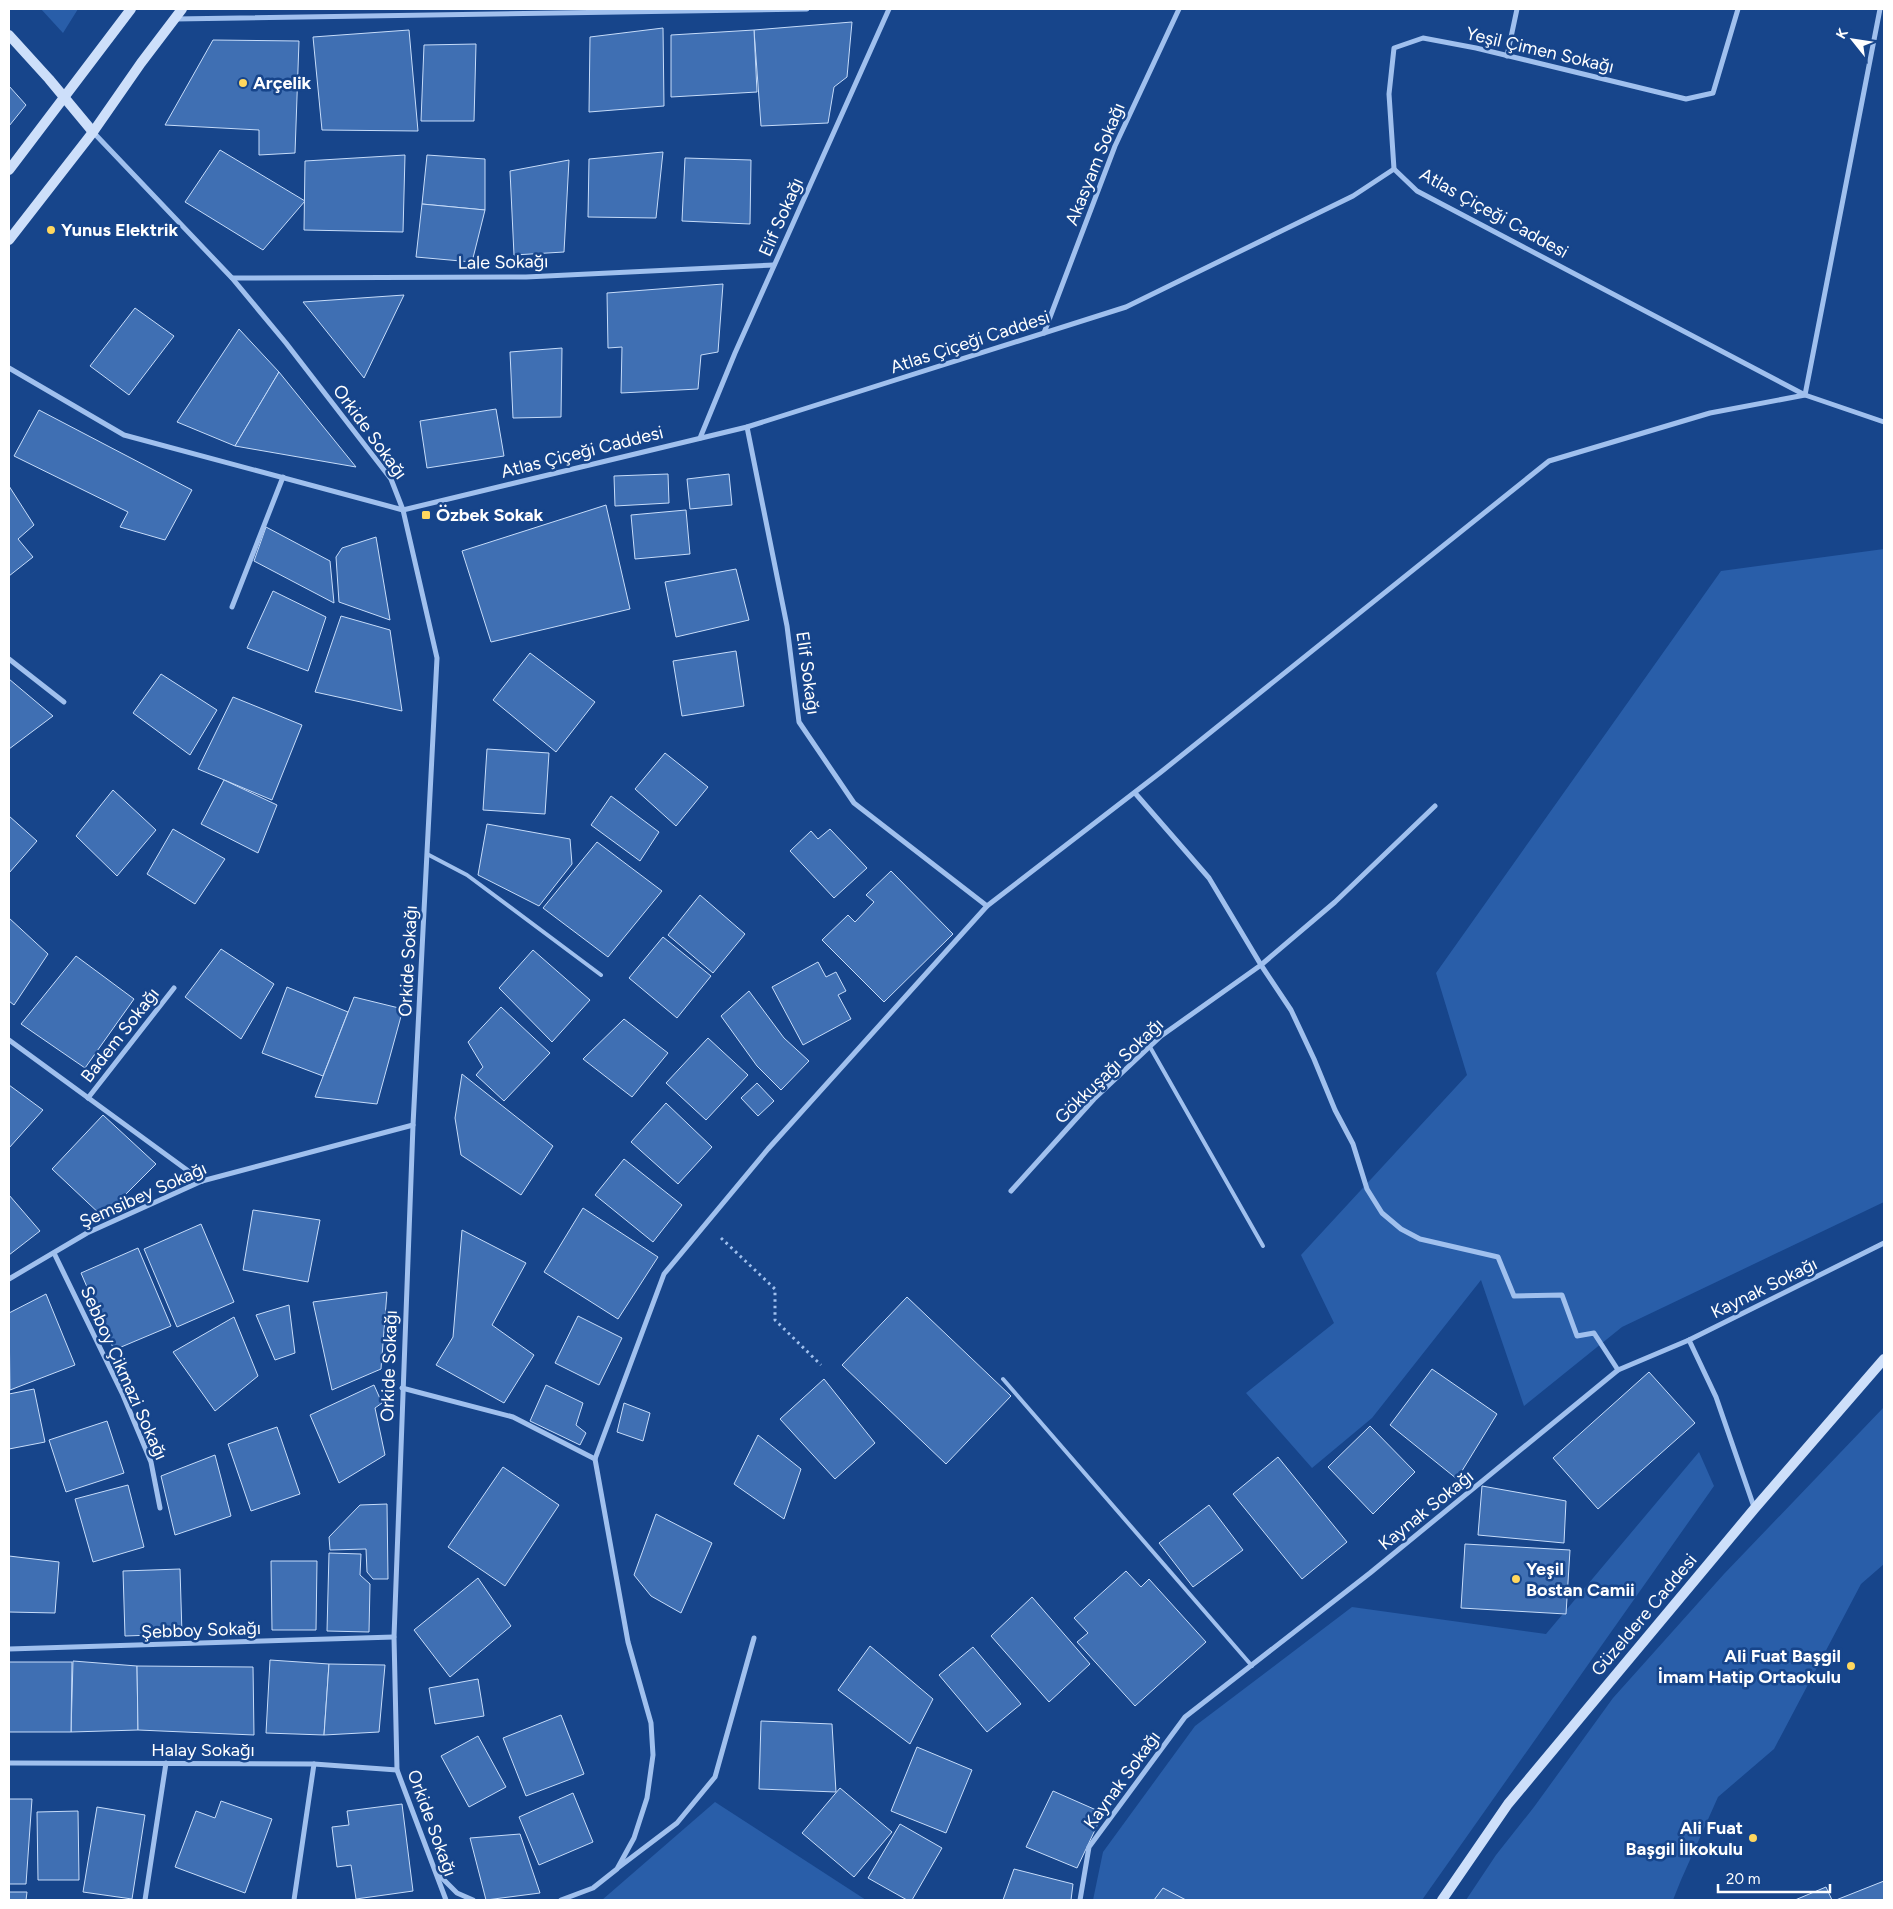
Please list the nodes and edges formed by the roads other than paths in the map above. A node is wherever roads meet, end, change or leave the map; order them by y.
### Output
1 (131, 9) edge
2 (182, 9) edge
3 (807, 9) edge
4 (889, 9) edge
5 (1178, 9) edge
6 (1517, 9) edge
7 (1738, 9) edge
8 (1880, 9) edge
9 (175, 19) junction
10 (9, 35) edge
11 (1507, 56) junction
12 (65, 98) junction
13 (94, 132) junction
14 (1394, 169) junction
15 (9, 170) edge
16 (9, 240) edge
17 (774, 265) junction
18 (232, 278) junction
19 (1044, 333) junction
20 (9, 368) edge
21 (1806, 395) junction
22 (1884, 422) edge
23 (747, 427) junction
24 (700, 438) junction
25 (284, 478) junction
26 (403, 510) junction
27 (232, 607) dead end
28 (9, 658) edge
29 (64, 702) dead end
30 (1135, 792) junction
31 (1435, 806) dead end
32 (427, 854) junction
33 (987, 906) junction
34 (1261, 965) junction
35 (602, 975) dead end
36 (174, 988) dead end
37 (9, 1040) edge
38 (1150, 1046) junction
39 (88, 1098) junction
40 (412, 1125) junction
41 (202, 1182) junction
42 (1011, 1191) dead end
43 (1884, 1243) edge
44 (1263, 1246) dead end
45 (54, 1253) junction
46 (9, 1279) edge
47 (1689, 1340) junction
48 (1884, 1360) edge
49 (1618, 1370) junction
50 (1003, 1379) dead end
51 (402, 1388) junction
52 (595, 1459) junction
53 (160, 1508) dead end
54 (1754, 1508) junction
55 (394, 1637) junction
56 (754, 1638) dead end
57 (9, 1649) edge
58 (1252, 1666) junction
59 (9, 1763) edge
60 (166, 1763) junction
61 (314, 1764) junction
62 (397, 1770) junction
63 (617, 1869) junction
64 (435, 1870) junction
65 (144, 1900) edge
66 (294, 1900) edge
67 (446, 1900) edge
68 (473, 1900) edge
69 (561, 1900) edge
70 (1080, 1900) edge
71 (1442, 1900) edge

1 - 12 street
2 - 9 street
3 - 9 street
4 - 17 street, Elif Sokağı
5 - 19 street, Akasyam Sokağı
6 - 11 street
7 - 11 street, Yeşil Çimen Sokağı
8 - 21 street
9 - 13 street
10 - 12 street
11 - 14 street, Yeşil Çimen Sokağı
12 - 13 street
12 - 15 street
13 - 16 street
13 - 18 street, Orkide Sokağı
14 - 19 street, Atlas Çiçeği Caddesi
14 - 21 street, Atlas Çiçeği Caddesi
17 - 18 street, Lale Sokağı
17 - 24 street, Elif Sokağı
18 - 26 street, Orkide Sokağı
19 - 23 street, Atlas Çiçeği Caddesi
20 - 25 street, Atlas Çiçeği Caddesi
21 - 22 street, Atlas Çiçeği Caddesi
21 - 30 street
23 - 24 street, Atlas Çiçeği Caddesi
23 - 33 street, Elif Sokağı
24 - 26 street, Atlas Çiçeği Caddesi
25 - 26 street, Atlas Çiçeği Caddesi
25 - 27 street
26 - 32 street, Orkide Sokağı
28 - 29 street
30 - 33 street
30 - 34 street
31 - 34 street, Gökkuşağı Sokağı
32 - 35 lane
32 - 40 street, Orkide Sokağı
33 - 52 street
34 - 38 street, Gökkuşağı Sokağı
34 - 49 street
36 - 39 street, Badem Sokağı
37 - 39 street, Badem Sokağı
38 - 42 street, Gökkuşağı Sokağı
38 - 44 lane
39 - 41 street, Badem Sokağı
40 - 41 street, Şemsibey Sokağı
40 - 51 street, Orkide Sokağı
41 - 45 street, Şemsibey Sokağı
43 - 47 street, Kaynak Sokağı
45 - 46 street, Şemsibey Sokağı
45 - 53 street, Sebboy Çikmazi Sokağı
47 - 49 street, Kaynak Sokağı
47 - 54 street
48 - 54 street, Güzeldere Caddesi
49 - 58 street, Kaynak Sokağı
50 - 58 lane
51 - 52 street
51 - 55 street, Orkide Sokağı
52 - 63 street
54 - 71 street, Güzeldere Caddesi
55 - 57 street, Şebboy Sokağı
55 - 62 street, Orkide Sokağı
56 - 63 street
58 - 70 street, Kaynak Sokağı
59 - 60 street, Halay Sokağı
60 - 61 street, Halay Sokağı
60 - 65 street
61 - 62 street, Halay Sokağı
61 - 66 street
62 - 64 street, Orkide Sokağı
63 - 69 street
64 - 67 street, Orkide Sokağı
64 - 68 street

